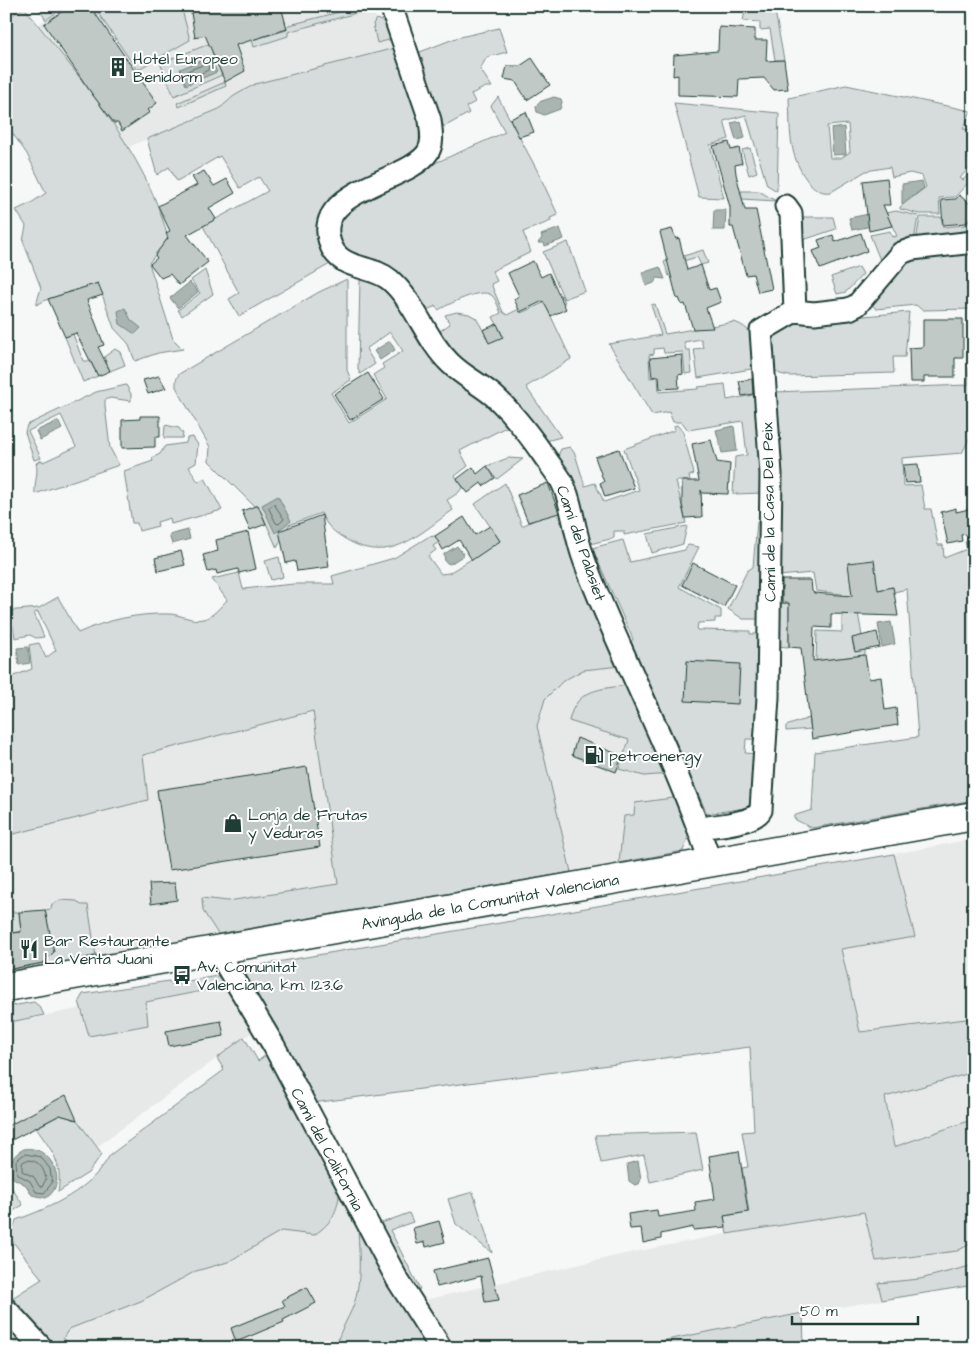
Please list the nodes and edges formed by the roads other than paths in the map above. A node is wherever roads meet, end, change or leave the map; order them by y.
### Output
1 (391, 6) edge
2 (786, 206) dead end
3 (974, 242) edge
4 (795, 311) junction
5 (974, 816) edge
6 (698, 828) junction
7 (710, 861) junction
8 (217, 950) junction
9 (6, 987) edge
10 (6, 1309) edge
11 (42, 1348) edge
12 (440, 1348) edge

1 - 6 lane, Camí del Palasiet
2 - 4 lane
3 - 4 lane
4 - 6 lane, Camí de la Casa Del Peix
5 - 7 main road, Avinguda de la Comunitat Valenciana
6 - 7 lane, Camí del Palasiet
7 - 8 main road, Avinguda de la Comunitat Valenciana
8 - 9 main road, Avinguda de la Comunitat Valenciana
8 - 12 lane, Camí del California
10 - 11 lane

